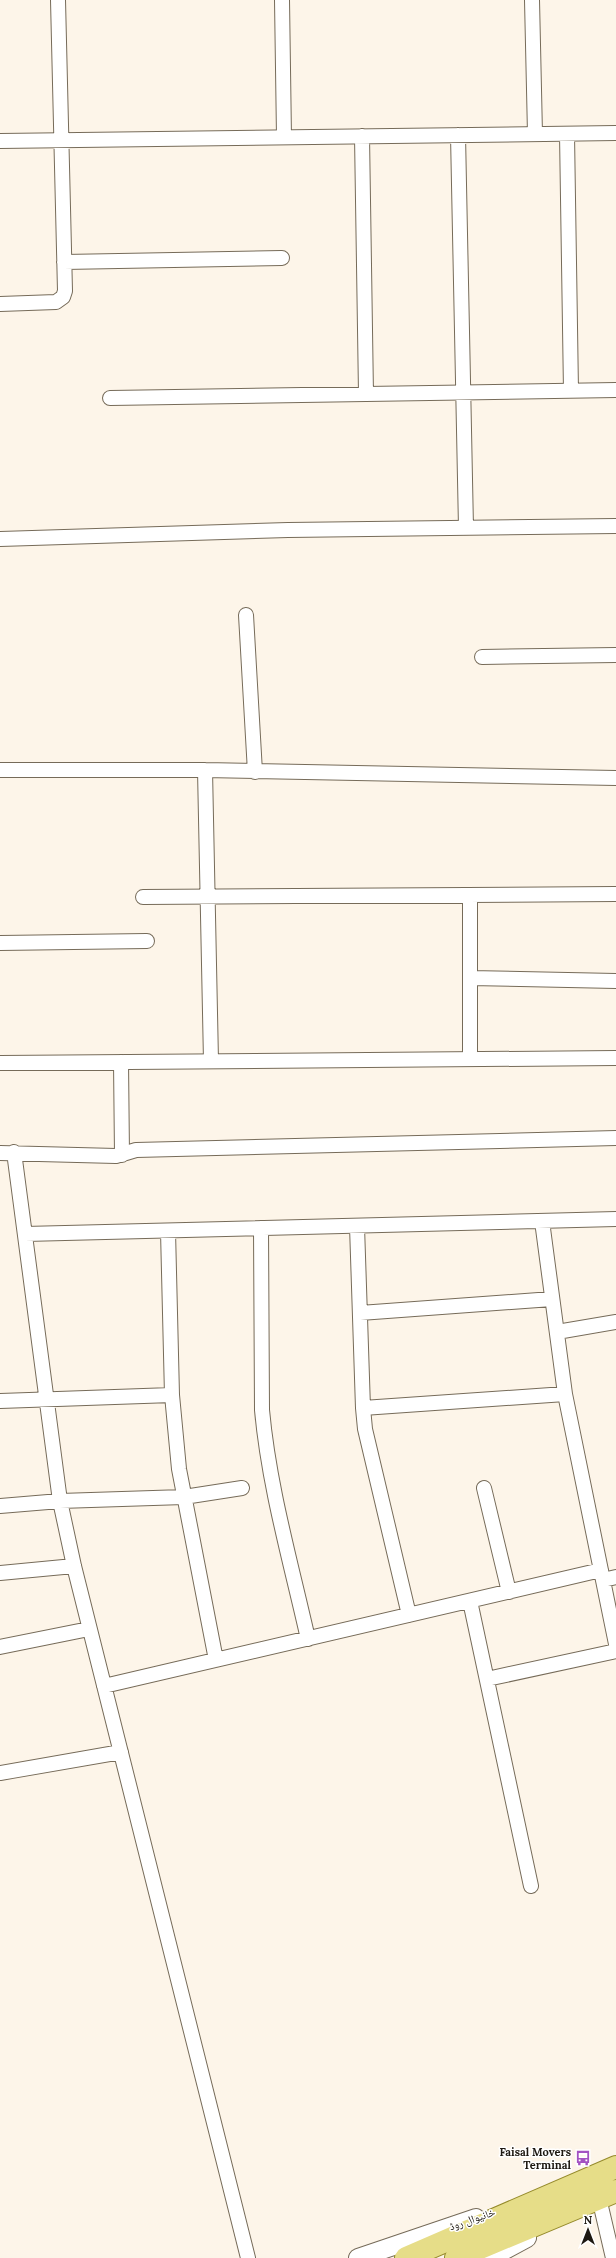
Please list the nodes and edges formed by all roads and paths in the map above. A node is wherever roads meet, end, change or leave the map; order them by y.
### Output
1 (58, 0) edge
2 (282, 0) edge
3 (532, 0) edge
4 (616, 133) edge
5 (536, 134) junction
6 (567, 134) junction
7 (458, 135) junction
8 (362, 136) junction
9 (284, 137) junction
10 (62, 140) junction
11 (0, 142) edge
12 (282, 258) dead end
13 (64, 262) junction
14 (0, 304) edge
15 (616, 390) edge
16 (571, 391) junction
17 (463, 392) junction
18 (366, 394) junction
19 (110, 398) dead end
20 (616, 526) edge
21 (466, 528) junction
22 (0, 539) edge
23 (246, 615) dead end
24 (616, 655) edge
25 (482, 656) dead end
26 (0, 770) edge
27 (205, 770) junction
28 (255, 772) junction
29 (616, 778) edge
30 (616, 894) edge
31 (470, 895) junction
32 (143, 897) dead end
33 (208, 897) junction
34 (146, 941) dead end
35 (0, 943) edge
36 (470, 978) junction
37 (616, 981) edge
38 (616, 1058) edge
39 (470, 1059) junction
40 (121, 1062) junction
41 (211, 1062) junction
42 (0, 1063) edge
43 (616, 1138) edge
44 (7, 1153) edge
45 (122, 1155) junction
46 (616, 1219) edge
47 (542, 1221) junction
48 (357, 1226) junction
49 (261, 1228) junction
50 (168, 1231) junction
51 (25, 1234) junction
52 (552, 1299) junction
53 (360, 1313) junction
54 (616, 1322) edge
55 (557, 1332) junction
56 (565, 1394) junction
57 (172, 1395) junction
58 (47, 1399) junction
59 (0, 1401) edge
60 (363, 1408) junction
61 (242, 1488) dead end
62 (484, 1488) dead end
63 (184, 1497) junction
64 (60, 1501) junction
65 (0, 1506) edge
66 (74, 1566) junction
67 (0, 1573) edge
68 (607, 1576) edge
69 (508, 1592) junction
70 (470, 1601) junction
71 (409, 1615) junction
72 (90, 1629) junction
73 (308, 1639) junction
74 (616, 1644) edge
75 (0, 1647) edge
76 (616, 1651) edge
77 (216, 1660) junction
78 (487, 1679) junction
79 (104, 1686) junction
80 (121, 1752) junction
81 (0, 1773) edge
82 (531, 1886) dead end
83 (616, 2167) edge
84 (586, 2181) junction
85 (608, 2194) edge
86 (248, 2258) edge
87 (358, 2258) edge
88 (406, 2258) edge
89 (456, 2258) edge
90 (490, 2258) edge
91 (613, 2258) edge

1 - 10 street
2 - 9 street
3 - 5 street
4 - 6 street
5 - 6 street
5 - 7 street
6 - 16 street
7 - 8 street
7 - 17 street
8 - 9 street
8 - 18 street
9 - 10 street
10 - 11 street
10 - 13 street
12 - 13 street
13 - 14 street
15 - 16 street
16 - 17 street
17 - 18 street
17 - 21 street
18 - 19 street
20 - 21 street
21 - 22 street
23 - 28 street
24 - 25 street
26 - 27 street
27 - 28 street
27 - 33 street
28 - 29 street
30 - 31 street
31 - 33 street
31 - 36 street
32 - 33 street
33 - 41 street
34 - 35 street
36 - 37 street
36 - 39 street
38 - 39 street
39 - 41 street
40 - 41 street
40 - 42 street
40 - 45 street
43 - 45 street
44 - 45 street
44 - 51 street
46 - 47 street
47 - 48 street
47 - 52 street
48 - 49 street
48 - 53 street
49 - 50 street
49 - 73 street
50 - 51 street
50 - 57 street
51 - 58 street
52 - 53 street
52 - 55 street
53 - 60 street
54 - 55 street
55 - 56 street
56 - 60 street
56 - 68 street
57 - 58 street
57 - 63 street
58 - 59 street
58 - 64 street
60 - 71 street
61 - 63 street
62 - 69 street
63 - 64 street
63 - 77 street
64 - 65 street
64 - 66 street
66 - 67 street
66 - 72 street
68 - 69 street
68 - 74 street
69 - 70 street
70 - 71 street
70 - 78 street
71 - 73 street
72 - 75 street
72 - 79 street
73 - 77 street
76 - 78 street
77 - 79 street
78 - 82 street
79 - 80 street
80 - 81 street
80 - 86 street
83 - 84 main road, خانیوال روڈ
84 - 87 street, خانیوال روڈ
84 - 88 main road, خانیوال روڈ
85 - 89 main road
85 - 90 street
85 - 91 street

